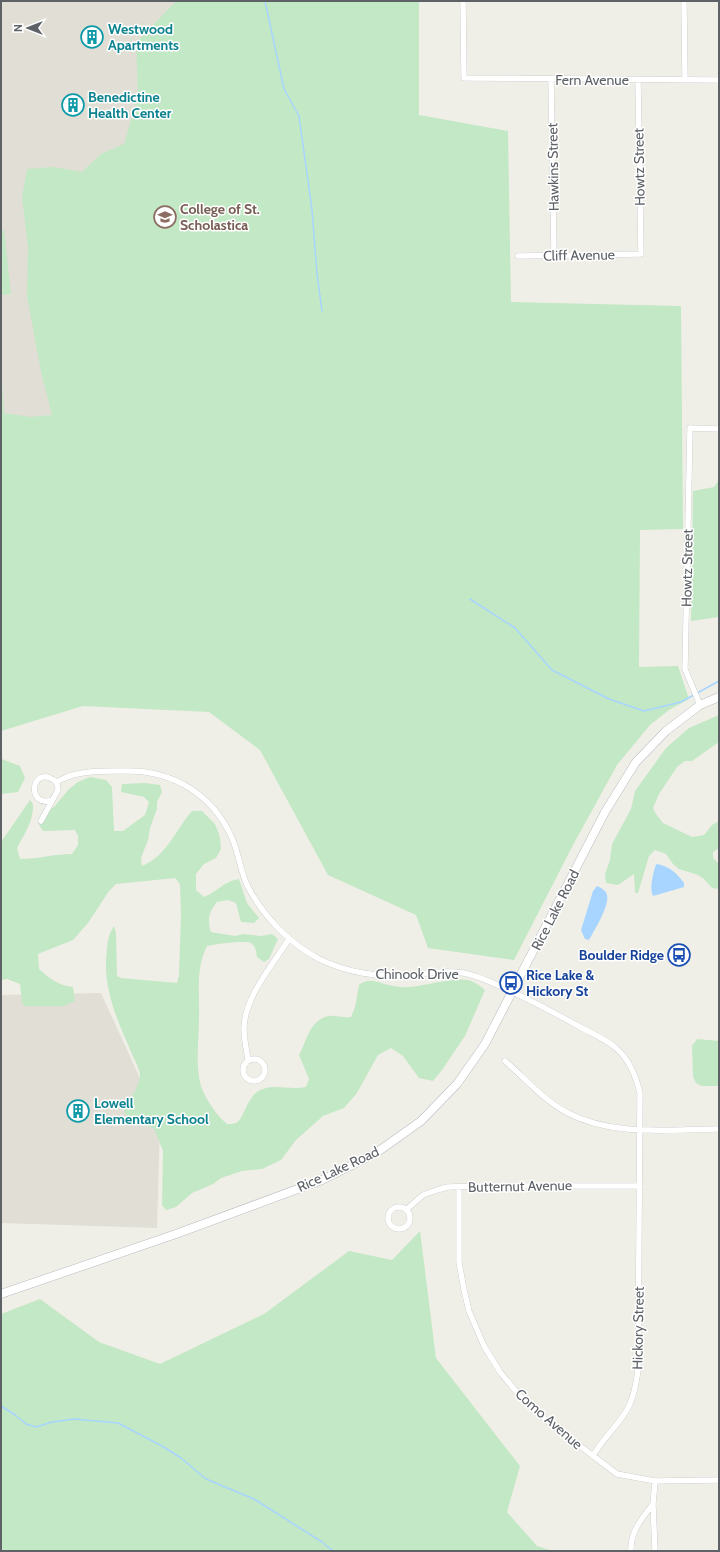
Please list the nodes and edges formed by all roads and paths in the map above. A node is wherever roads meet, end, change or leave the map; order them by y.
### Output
1 (463, 1) edge
2 (684, 1) edge
3 (551, 80) junction
4 (638, 80) junction
5 (685, 80) junction
6 (719, 80) edge
7 (641, 254) joint
8 (554, 255) junction
9 (518, 256) dead end
10 (719, 429) edge
11 (719, 697) edge
12 (700, 705) junction
13 (56, 782) junction
14 (52, 800) junction
15 (41, 821) dead end
16 (289, 939) junction
17 (513, 992) junction
18 (505, 1060) dead end
19 (248, 1061) dead end
20 (719, 1129) edge
21 (640, 1130) junction
22 (640, 1186) junction
23 (459, 1187) junction
24 (407, 1209) junction
25 (1, 1294) edge
26 (593, 1456) junction
27 (719, 1480) edge
28 (654, 1481) junction
29 (653, 1504) junction
30 (631, 1551) edge
31 (655, 1551) edge

1 - 3 street, Fern Avenue
2 - 5 street
3 - 4 street, Fern Avenue
3 - 8 street, Hawkins Street
4 - 5 street, Fern Avenue
4 - 7 street, Howtz Street
5 - 6 street, Fern Avenue
7 - 8 street, Cliff Avenue
8 - 9 street, Cliff Avenue
10 - 12 street, Howtz Street
11 - 12 main road, Rice Lake Road
12 - 17 main road, Rice Lake Road
13 - 14 street
13 - 14 street, Chinook Drive
13 - 16 street, Chinook Drive
14 - 15 street
16 - 17 street, Chinook Drive
16 - 19 street
17 - 21 street
17 - 25 main road, Rice Lake Road
18 - 21 street
20 - 21 street
21 - 22 street, Hickory Street
22 - 23 street, Butternut Avenue
22 - 26 street, Hickory Street
23 - 24 street, Butternut Avenue
23 - 26 street, Como Avenue
24 - 24 street
26 - 28 street, Como Avenue
27 - 28 street, Como Avenue
28 - 29 street
29 - 30 street
29 - 31 street

